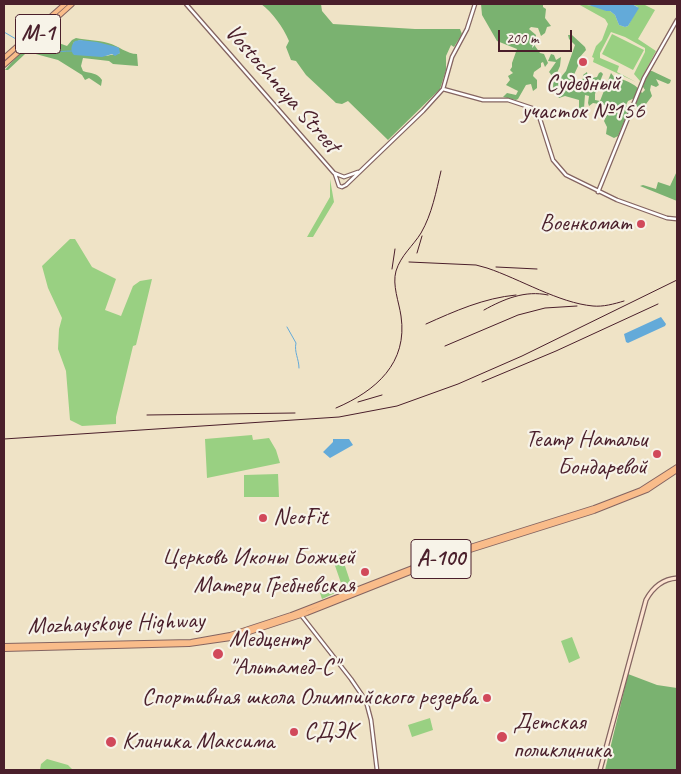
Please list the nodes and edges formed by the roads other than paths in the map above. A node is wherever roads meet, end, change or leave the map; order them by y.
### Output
1 (65, 4) edge
2 (72, 4) edge
3 (186, 4) edge
4 (475, 4) edge
5 (677, 20) edge
6 (4, 58) edge
7 (4, 65) edge
8 (443, 89) junction
9 (358, 172) junction
10 (334, 173) junction
11 (343, 177) junction
12 (337, 181) junction
13 (347, 184) junction
14 (598, 192) junction
15 (677, 219) edge
16 (677, 469) edge
17 (677, 578) edge
18 (300, 614) junction
19 (292, 618) junction
20 (306, 622) junction
21 (4, 648) edge
22 (377, 770) edge
23 (600, 770) edge

1 - 6 main road, М-1
2 - 7 main road, М-1
3 - 10 street, Vostochnaya Street
4 - 8 street
5 - 14 street
8 - 9 street
8 - 14 street
9 - 11 street
9 - 13 street
10 - 11 street, Vostochnaya Street
10 - 12 street, Vostochnaya Street
11 - 12 street
11 - 13 street
12 - 13 street
14 - 15 street
16 - 18 main road, Mozhayskoye Highway / А-100
17 - 23 main road
18 - 19 main road, Mozhayskoye Highway / А-100
18 - 20 street
18 - 21 main road, Mozhayskoye Highway / А-100
19 - 20 street
19 - 21 main road, Mozhayskoye Highway / А-100
20 - 22 street

